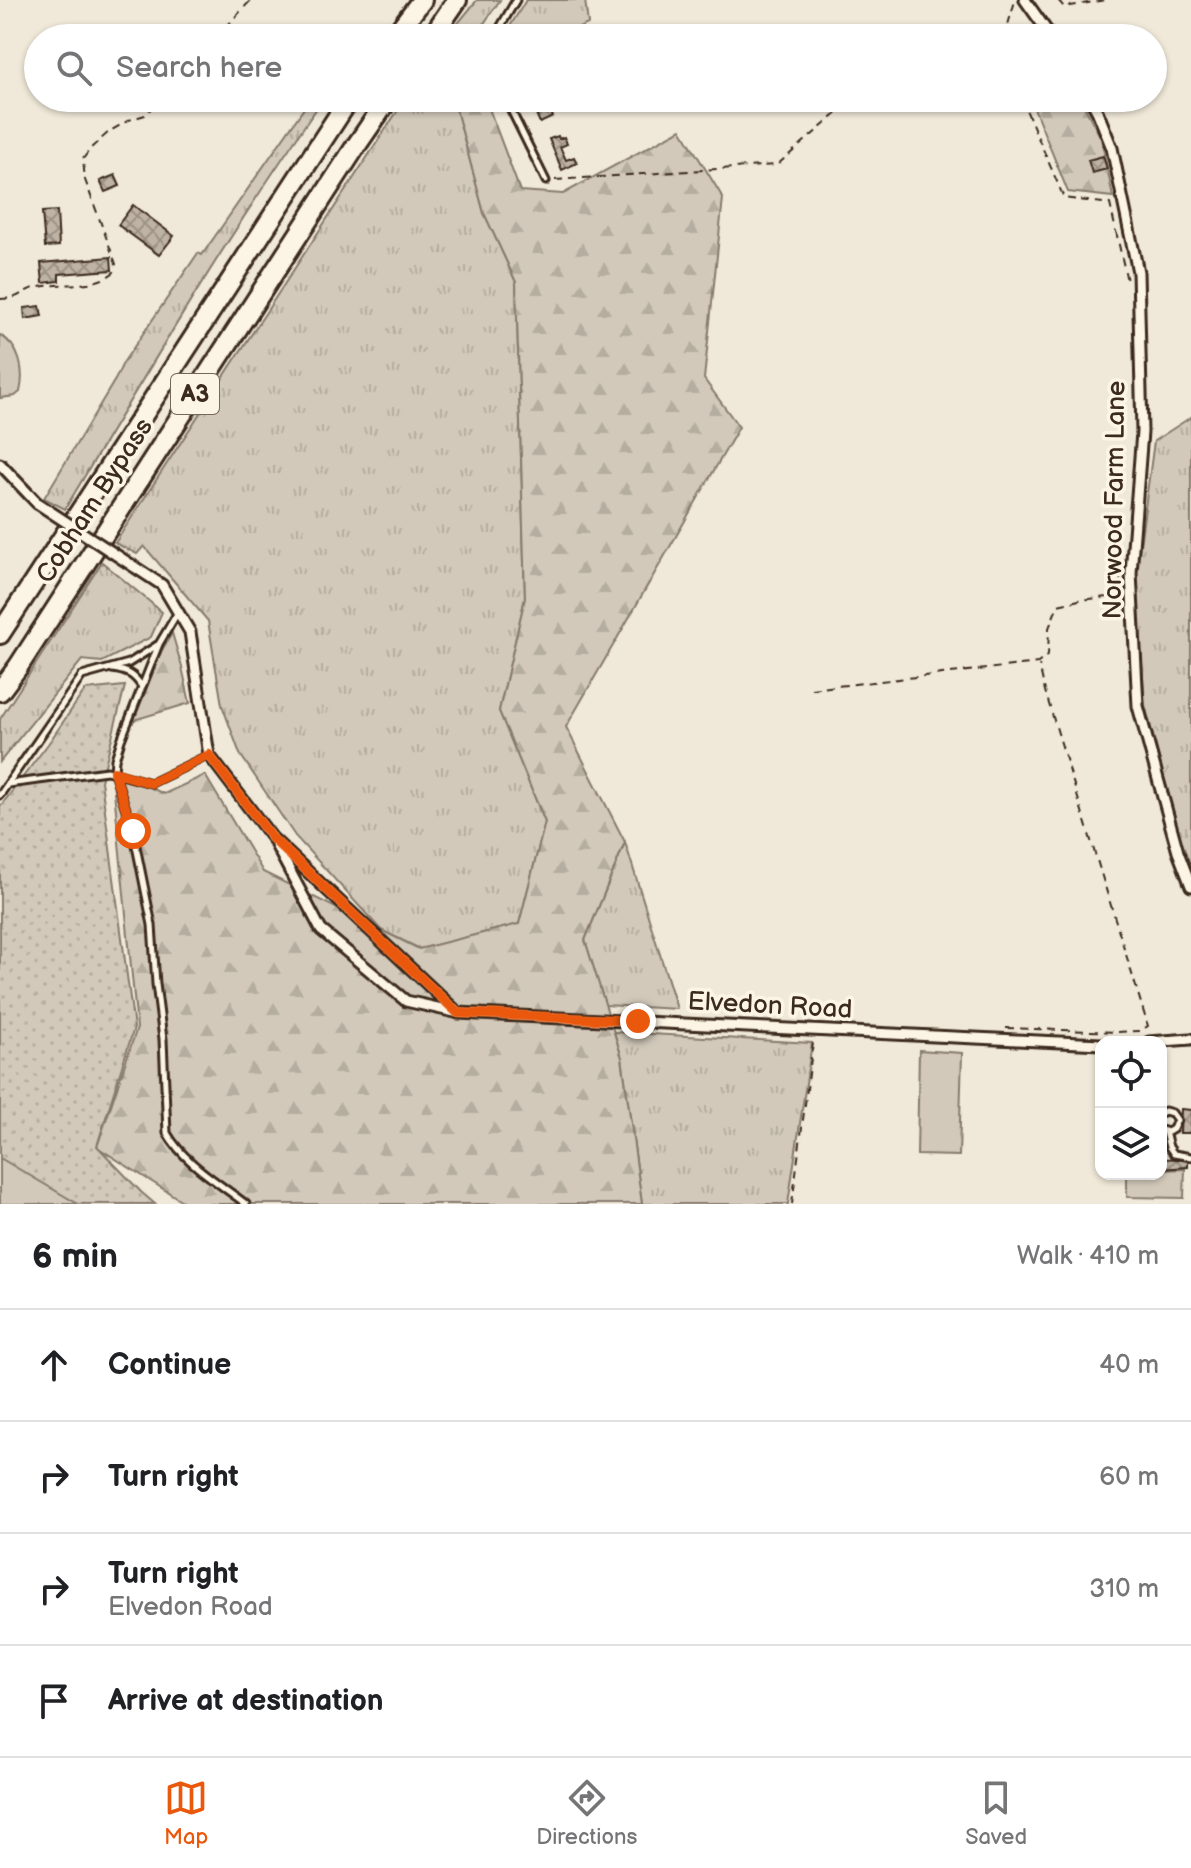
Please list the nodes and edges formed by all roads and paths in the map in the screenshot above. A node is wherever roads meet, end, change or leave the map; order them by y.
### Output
1 (251, 0) edge
2 (422, 0) edge
3 (457, 0) edge
4 (516, 0) edge
5 (1016, 0) edge
6 (1025, 0) edge
7 (1058, 0) edge
8 (1106, 0) edge
9 (229, 24) edge
10 (404, 24) edge
11 (441, 24) edge
12 (501, 24) edge
13 (1008, 24) edge
14 (1042, 24) edge
15 (148, 112) edge
16 (341, 112) edge
17 (380, 112) edge
18 (512, 112) edge
19 (839, 112) edge
20 (1027, 112) edge
21 (1097, 112) edge
22 (546, 181) joint
23 (1127, 281) dead end
24 (0, 299) edge
25 (0, 464) edge
26 (1120, 581) dead end
27 (178, 612) junction
28 (0, 634) edge
29 (159, 644) junction
30 (1038, 663) junction
31 (107, 669) junction
32 (142, 687) junction
33 (811, 689) dead end
34 (0, 691) edge
35 (209, 755) junction
36 (114, 772) junction
37 (8, 784) junction
38 (0, 795) edge
39 (272, 838) junction
40 (1191, 886) edge
41 (458, 1013) junction
42 (1008, 1028) dead end
43 (815, 1030) junction
44 (1191, 1039) edge
45 (1167, 1041) edge
46 (1095, 1044) edge
47 (1167, 1112) edge
48 (1167, 1130) edge
49 (1167, 1142) edge
50 (1191, 1157) edge
51 (246, 1204) edge
52 (792, 1204) edge

1 - 9 path
2 - 10 highway
3 - 11 highway
4 - 12 lane
5 - 13 path
6 - 14 street
7 - 8 path
15 - 24 path
16 - 28 highway, Cobham Bypass / A3
17 - 34 highway, Cobham Bypass / A3
18 - 22 lane
19 - 22 path
20 - 23 path
21 - 40 street, Norwood Farm Lane
25 - 27 street, bridge
26 - 30 path
27 - 29 lane
27 - 35 street
29 - 31 lane
29 - 32 lane
30 - 33 path
30 - 42 path
31 - 32 lane
31 - 37 lane
32 - 36 lane
35 - 36 lane
35 - 39 street
36 - 37 lane
36 - 51 lane
37 - 38 lane
39 - 41 street
39 - 41 street, Elvedon Road
41 - 43 street, Elvedon Road
43 - 46 street, Elvedon Road
43 - 52 path
44 - 45 street
47 - 48 lane
49 - 50 lane

